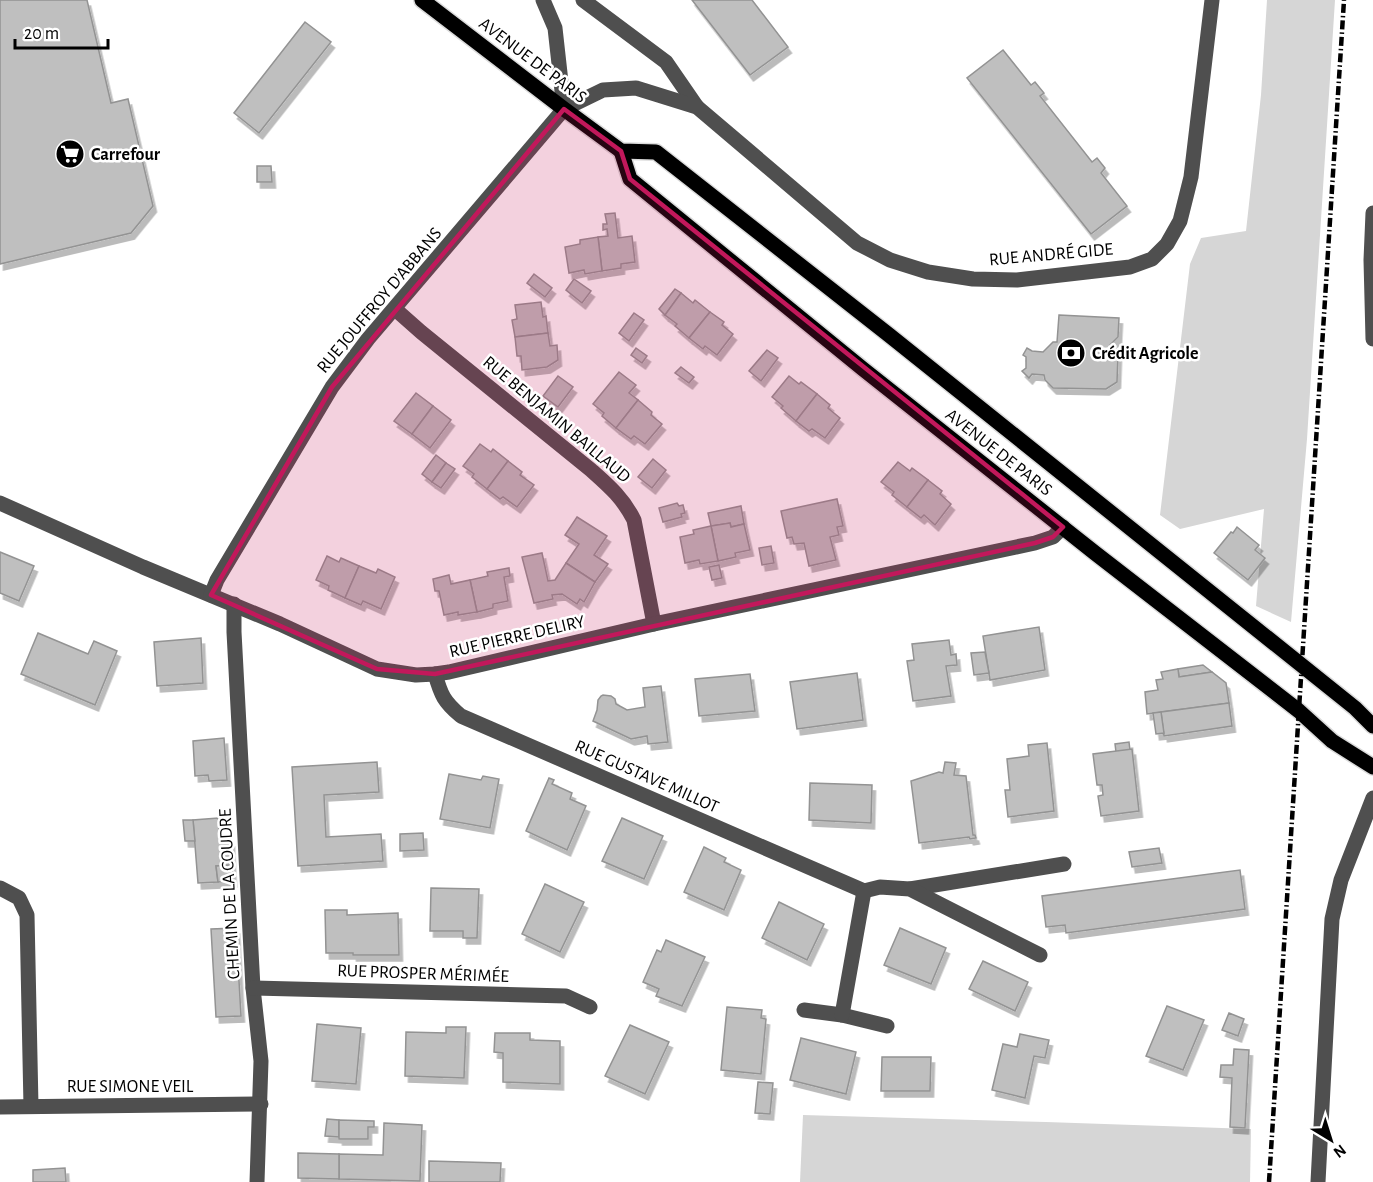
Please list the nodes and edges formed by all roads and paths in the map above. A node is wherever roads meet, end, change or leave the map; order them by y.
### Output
1 (543, 0) edge
2 (583, 0) edge
3 (1212, 0) edge
4 (427, 1) edge
5 (697, 107) junction
6 (564, 109) junction
7 (621, 151) junction
8 (1373, 213) edge
9 (1372, 308) edge
10 (395, 309) junction
11 (1373, 339) edge
12 (0, 503) edge
13 (1063, 528) junction
14 (211, 595) junction
15 (234, 604) junction
16 (654, 624) junction
17 (435, 674) junction
18 (1373, 726) edge
19 (1373, 767) edge
20 (1373, 798) edge
21 (1064, 864) dead end
22 (0, 888) edge
23 (910, 889) junction
24 (864, 891) junction
25 (1040, 955) dead end
26 (253, 988) junction
27 (590, 1007) dead end
28 (804, 1010) dead end
29 (842, 1015) junction
30 (887, 1026) dead end
31 (261, 1104) junction
32 (31, 1106) junction
33 (0, 1107) edge
34 (257, 1182) edge
35 (1318, 1182) edge

1 - 6 street
2 - 5 street
3 - 5 street, RUE ANDRÉ GIDE
4 - 6 main road, AVENUE DE PARIS
5 - 6 street, RUE ANDRÉ GIDE
6 - 7 main road, AVENUE DE PARIS
6 - 10 street, RUE JOUFFROY D'ABBANS
7 - 13 main road, AVENUE DE PARIS
7 - 18 main road, AVENUE DE PARIS
8 - 9 street
9 - 11 street
10 - 14 street, RUE JOUFFROY D'ABBANS
10 - 16 street, RUE BENJAMIN BAILLAUD
12 - 14 street, RUE PIERRE DELIRY
13 - 16 street, RUE PIERRE DELIRY
13 - 19 main road, AVENUE DE PARIS
14 - 15 street, RUE PIERRE DELIRY
15 - 17 street, RUE PIERRE DELIRY
15 - 26 street, CHEMIN DE LA COUDRE
16 - 17 street, RUE PIERRE DELIRY
17 - 24 street, RUE GUSTAVE MILLOT
20 - 35 street
21 - 23 street
22 - 32 street
23 - 24 street
23 - 25 street
24 - 29 street
26 - 27 street, RUE PROSPER MÉRIMÉE
26 - 31 street, CHEMIN DE LA COUDRE
28 - 29 street
29 - 30 street
31 - 32 street, RUE SIMONE VEIL
31 - 34 street, CHEMIN DE LA COUDRE
32 - 33 street, RUE SIMONE VEIL

